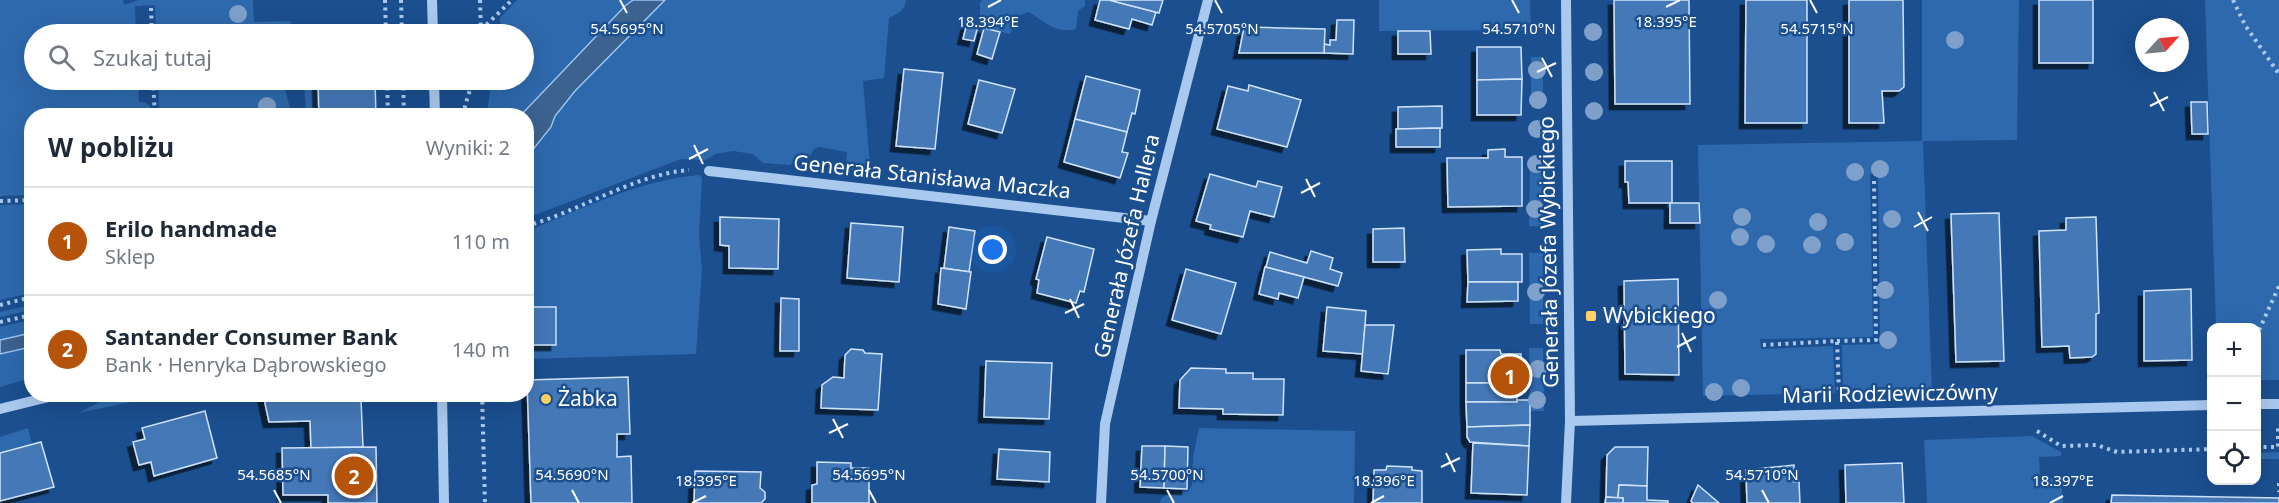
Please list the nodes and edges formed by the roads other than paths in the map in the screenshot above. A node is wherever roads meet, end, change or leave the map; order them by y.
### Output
1 (432, 0) edge
2 (1208, 0) edge
3 (1566, 0) edge
4 (433, 24) edge
5 (434, 90) edge
6 (435, 108) edge
7 (709, 171) road end
8 (1151, 221) junction
9 (28, 402) edge
10 (441, 402) edge
11 (2261, 404) edge
12 (2279, 404) edge
13 (2207, 405) edge
14 (0, 409) edge
15 (1570, 421) junction
16 (444, 503) edge
17 (1101, 503) edge
18 (1566, 503) edge

1 - 4 street
2 - 8 street, Generała Józefa Hallera
3 - 15 street, Generała Józefa Wybickiego
5 - 6 street
7 - 8 street, Generała Stanisława Maczka
8 - 17 street, Generała Józefa Hallera
9 - 14 street
10 - 16 street
11 - 12 street
13 - 15 street, Marii Rodziewiczówny
15 - 18 street, Generała Józefa Wybickiego

